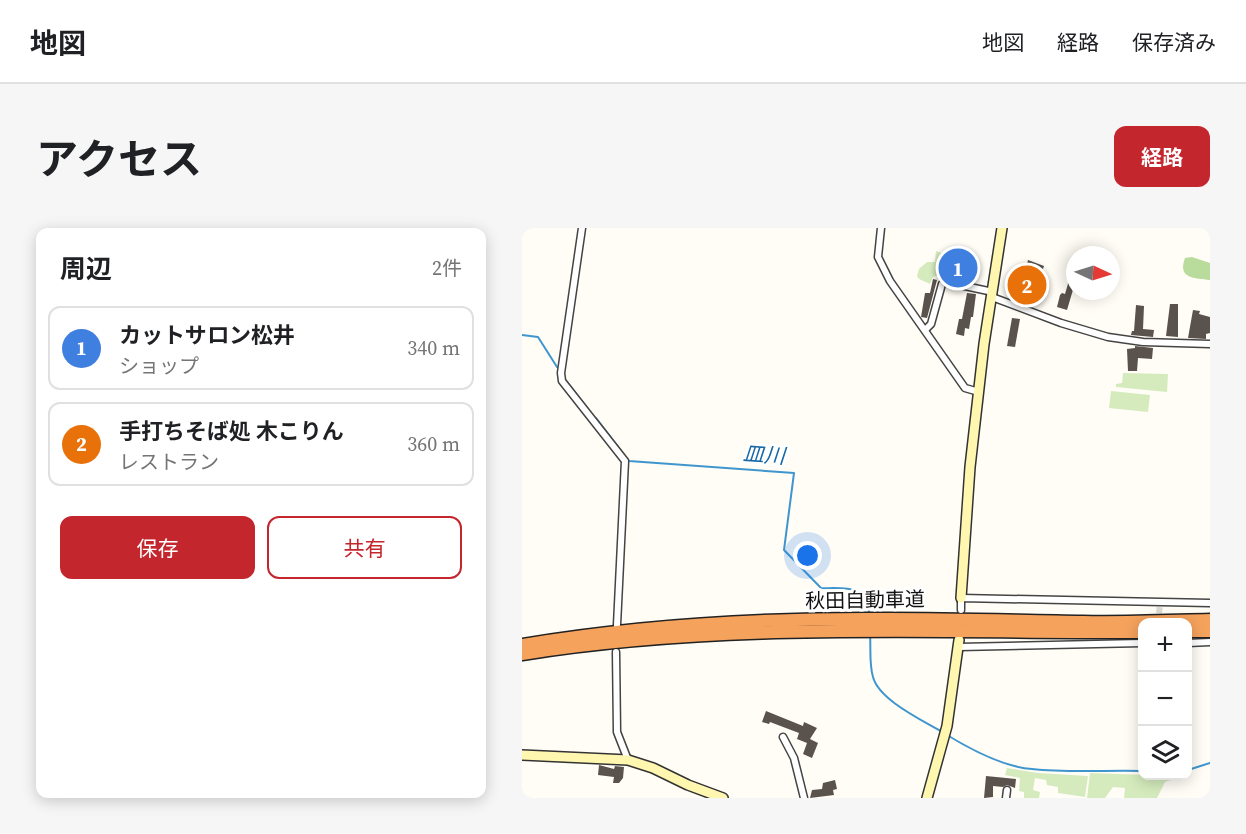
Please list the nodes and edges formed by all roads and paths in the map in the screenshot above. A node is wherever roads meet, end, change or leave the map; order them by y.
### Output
1 (582, 228) edge
2 (881, 228) edge
3 (1002, 228) edge
4 (993, 295) junction
5 (925, 330) junction
6 (1210, 344) edge
7 (979, 392) junction
8 (961, 598) junction
9 (1210, 603) edge
10 (961, 610) dead end
11 (1210, 620) edge
12 (617, 625) dead end
13 (1192, 631) edge
14 (1210, 631) edge
15 (1138, 632) edge
16 (1210, 642) edge
17 (1192, 643) edge
18 (959, 644) joint
19 (1138, 644) edge
20 (522, 645) edge
21 (616, 652) dead end
22 (522, 654) edge
23 (783, 737) dead end
24 (522, 755) edge
25 (628, 760) junction
26 (1007, 790) dead end
27 (723, 798) edge
28 (804, 798) edge
29 (927, 798) edge
30 (1006, 798) edge

1 - 12 street
2 - 5 street
3 - 4 street
4 - 5 street
4 - 6 street
4 - 7 street
5 - 7 street
7 - 8 street
8 - 9 street
8 - 10 street
11 - 20 highway, 秋田自動車道
13 - 14 highway
15 - 22 highway, 秋田自動車道
16 - 17 street
18 - 19 street
18 - 29 street
21 - 25 street
23 - 28 street
24 - 25 street
25 - 27 street
26 - 30 street

